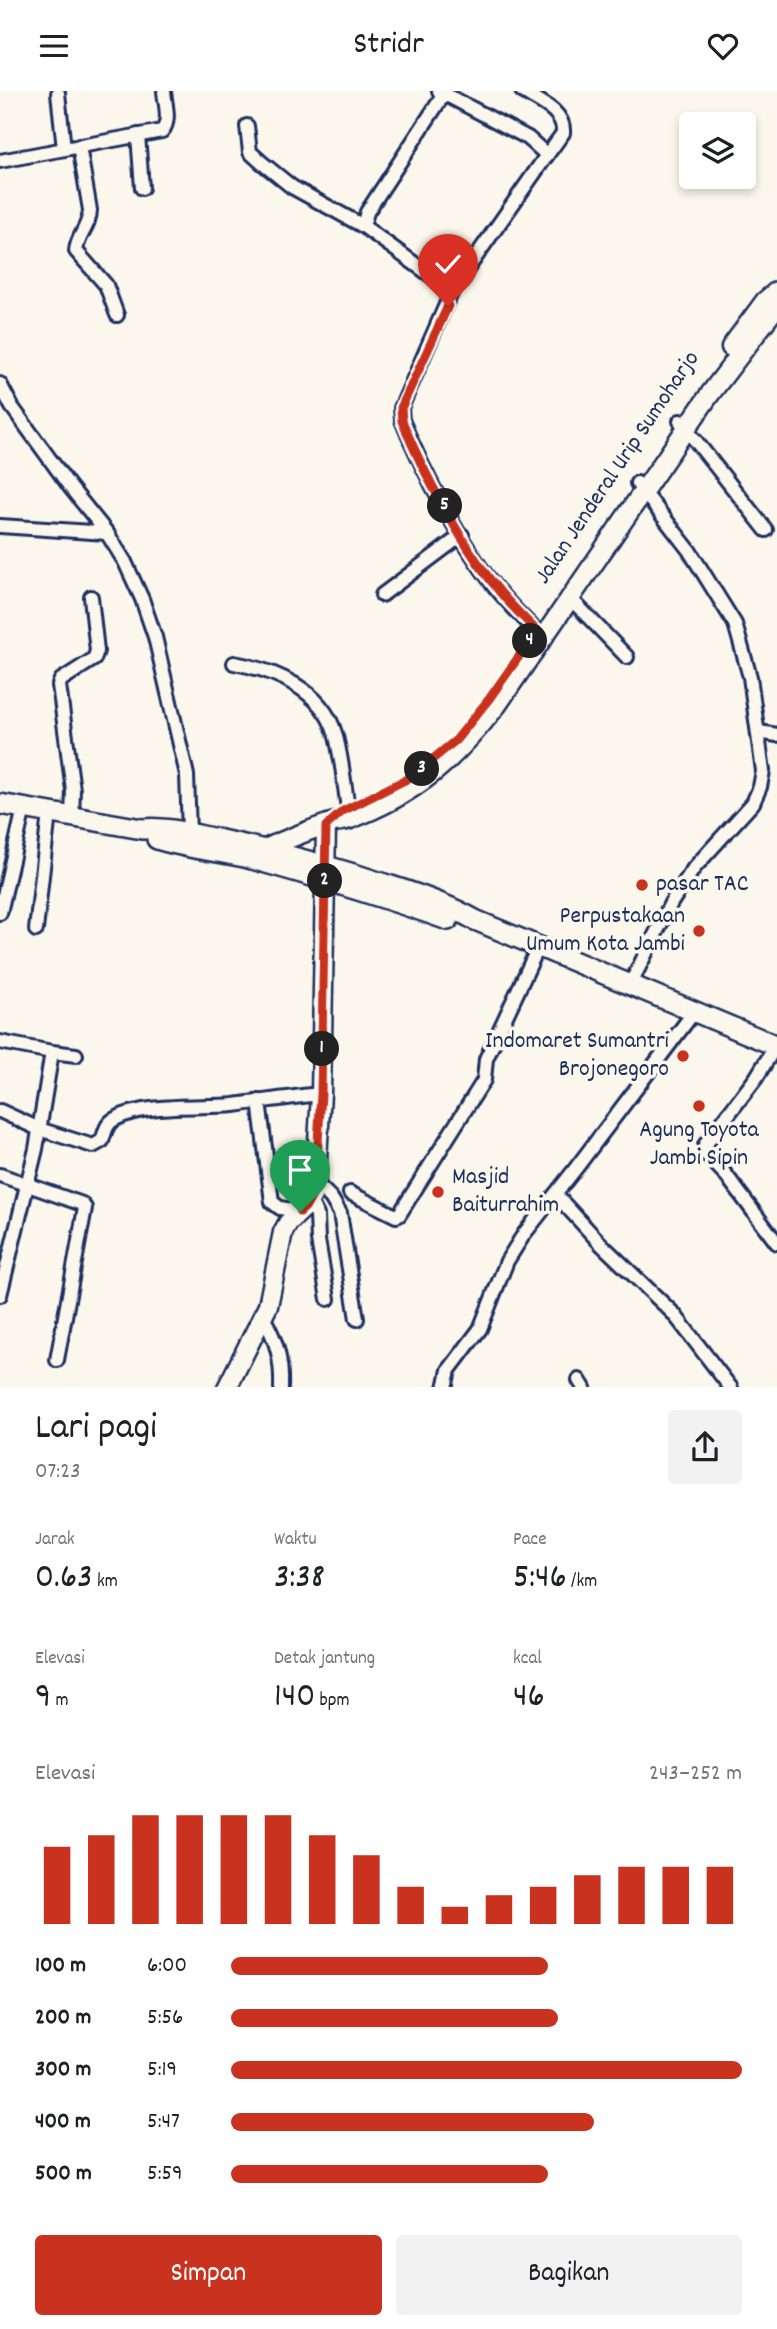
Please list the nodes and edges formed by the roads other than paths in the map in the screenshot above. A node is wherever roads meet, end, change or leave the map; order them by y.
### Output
1 (164, 91) edge
2 (522, 91) edge
3 (443, 92) edge
4 (58, 93) dead end
5 (247, 127) dead end
6 (138, 135) junction
7 (79, 146) junction
8 (64, 149) junction
9 (547, 155) junction
10 (0, 161) edge
11 (142, 188) dead end
12 (363, 226) junction
13 (452, 291) junction
14 (777, 291) edge
15 (777, 306) edge
16 (117, 315) dead end
17 (0, 384) edge
18 (684, 424) junction
19 (641, 487) junction
20 (0, 526) edge
21 (766, 530) dead end
22 (107, 533) junction
23 (462, 535) junction
24 (382, 595) dead end
25 (91, 597) dead end
26 (571, 599) junction
27 (540, 634) junction
28 (626, 657) dead end
29 (234, 663) dead end
30 (759, 732) junction
31 (777, 736) edge
32 (0, 804) edge
33 (24, 808) junction
34 (348, 808) junction
35 (49, 813) junction
36 (72, 817) junction
37 (330, 824) junction
38 (142, 829) junction
39 (189, 833) junction
40 (257, 854) junction
41 (326, 874) junction
42 (0, 913) edge
43 (36, 930) dead end
44 (535, 954) junction
45 (624, 984) junction
46 (691, 1016) junction
47 (0, 1042) edge
48 (776, 1048) edge
49 (52, 1052) junction
50 (76, 1055) dead end
51 (321, 1094) junction
52 (259, 1101) junction
53 (0, 1111) edge
54 (39, 1129) junction
55 (0, 1175) edge
56 (315, 1182) junction
57 (27, 1186) junction
58 (350, 1193) dead end
59 (556, 1195) junction
60 (305, 1206) junction
61 (777, 1243) edge
62 (0, 1295) edge
63 (328, 1299) dead end
64 (264, 1317) junction
65 (357, 1319) dead end
66 (57, 1360) dead end
67 (228, 1387) edge
68 (281, 1387) edge
69 (445, 1387) edge
70 (730, 1387) edge

1 - 6 street
2 - 9 street
3 - 9 street
3 - 12 street
4 - 8 street
5 - 12 street
6 - 7 street
6 - 11 street
7 - 8 street
7 - 16 street
8 - 10 street
9 - 13 street
12 - 13 street
13 - 23 street
14 - 18 street, Jalan Jenderal Urip Sumoharjo
15 - 18 street, Jalan Jenderal Urip Sumoharjo
17 - 22 street
18 - 19 street, Jalan Jenderal Urip Sumoharjo
18 - 21 street
19 - 26 street, Jalan Jenderal Urip Sumoharjo
19 - 27 street, Jalan Jenderal Urip Sumoharjo
19 - 30 street
20 - 22 street
22 - 39 street
23 - 24 street
23 - 27 street
25 - 36 street
26 - 27 street, Jalan Jenderal Urip Sumoharjo
26 - 28 street
27 - 34 street, Jalan Jenderal Urip Sumoharjo
27 - 37 street, Jalan Jenderal Urip Sumoharjo
29 - 34 street
30 - 31 street
30 - 45 street
32 - 33 main road
33 - 35 main road
33 - 42 street
34 - 37 street, Jalan Jenderal Urip Sumoharjo
35 - 36 main road
35 - 43 street
36 - 38 main road
37 - 40 street
37 - 41 street
38 - 39 main road
38 - 40 main road
39 - 40 main road
40 - 41 main road
41 - 44 main road
41 - 45 main road
41 - 51 street
44 - 45 main road
44 - 58 street
45 - 46 main road
45 - 48 main road
46 - 48 main road
46 - 59 street
47 - 49 street
48 - 61 street
49 - 50 street
49 - 54 street
51 - 52 street
51 - 56 street
52 - 54 street
52 - 60 street
53 - 54 street
54 - 57 street
55 - 57 street
56 - 60 street
56 - 65 street
57 - 62 street
57 - 66 street
59 - 69 street
59 - 70 street
60 - 63 street
60 - 64 street
64 - 67 street
64 - 68 street

